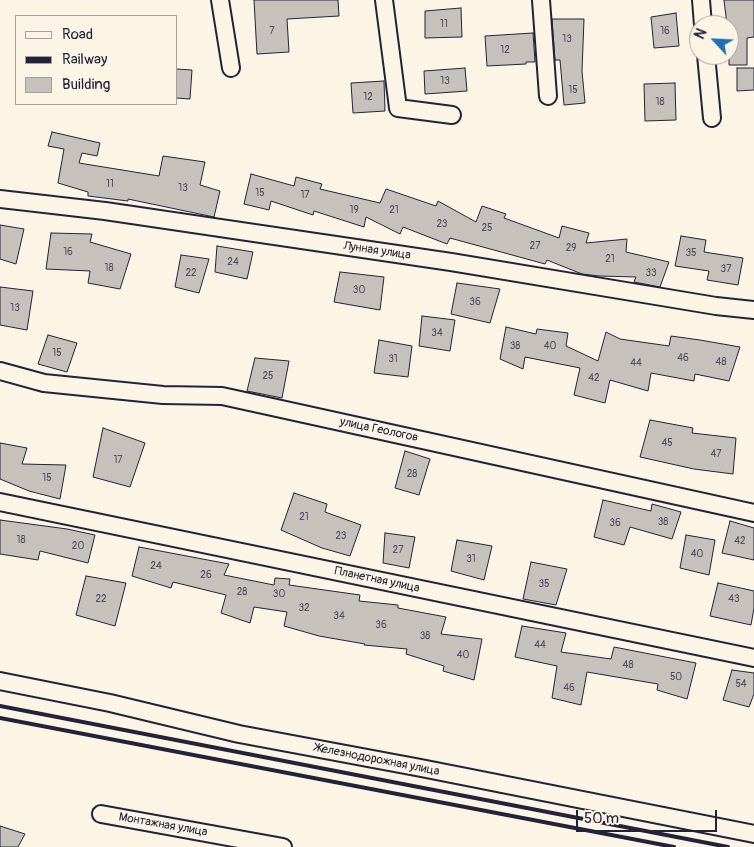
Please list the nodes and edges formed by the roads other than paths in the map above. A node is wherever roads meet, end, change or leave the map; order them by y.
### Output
1 (220, 0) edge
2 (384, 0) edge
3 (541, 0) edge
4 (701, 0) edge
5 (702, 15) edge
6 (707, 65) edge
7 (231, 68) dead end
8 (548, 96) dead end
9 (452, 114) dead end
10 (712, 118) dead end
11 (0, 199) edge
12 (754, 310) edge
13 (0, 371) edge
14 (0, 502) edge
15 (754, 513) edge
16 (754, 658) edge
17 (0, 681) edge
18 (101, 814) dead end
19 (754, 834) edge
20 (284, 847) edge

1 - 7 street
2 - 9 street
3 - 8 street
4 - 5 street
6 - 10 street
11 - 12 street, Лунная улица
13 - 15 street, улица Геологов
14 - 16 street, Планетная улица
17 - 19 street, Железнодорожная улица
18 - 20 street, Монтажная улица

